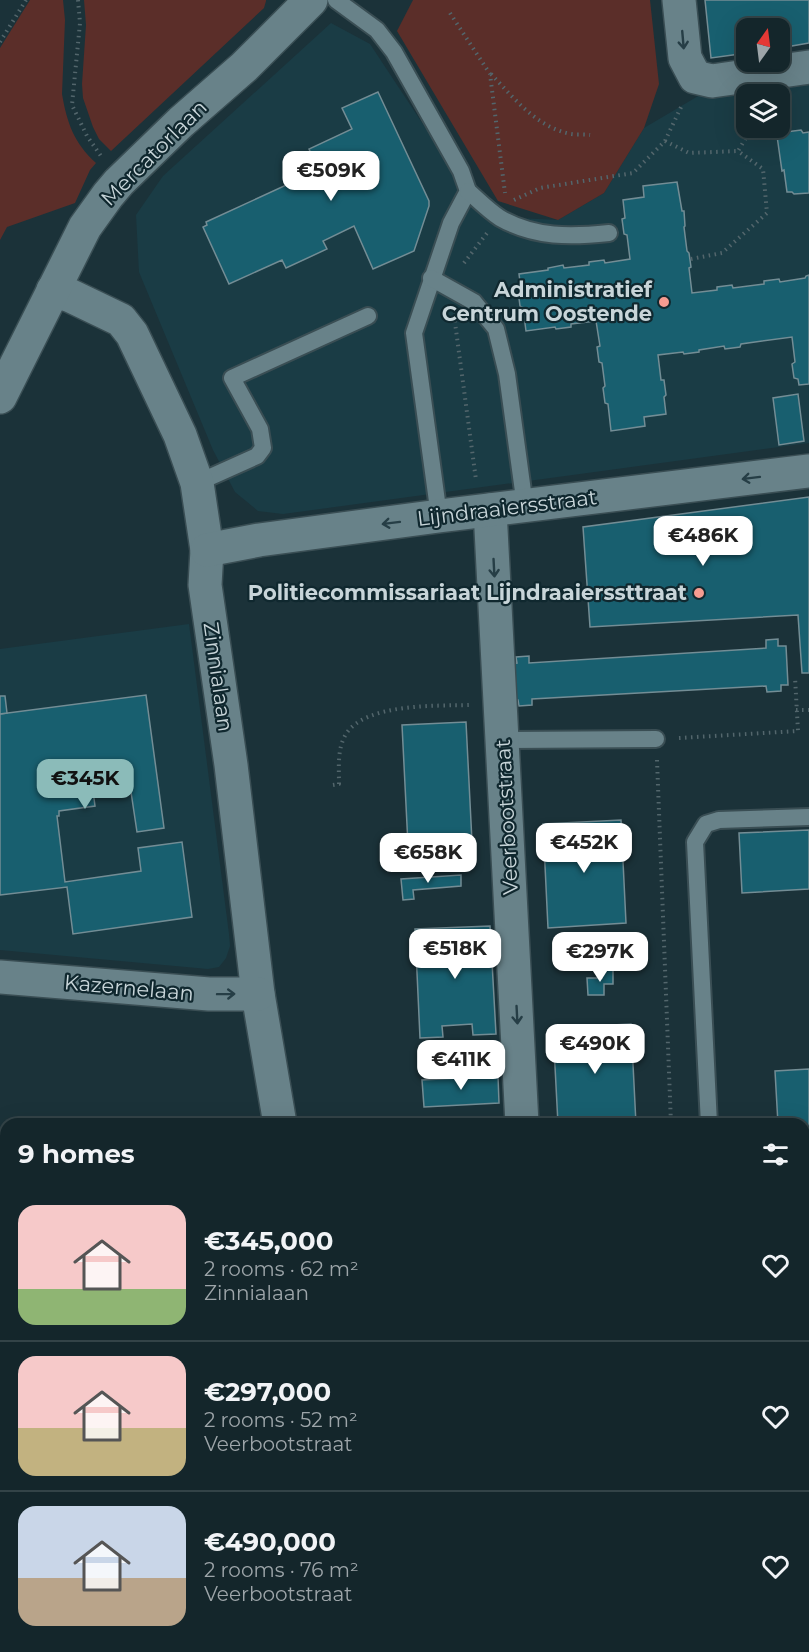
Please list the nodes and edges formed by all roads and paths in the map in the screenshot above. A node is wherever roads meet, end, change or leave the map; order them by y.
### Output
1 (26, 0) edge
2 (78, 0) edge
3 (311, 0) edge
4 (336, 0) edge
5 (679, 0) edge
6 (450, 13) dead end
7 (0, 42) edge
8 (809, 67) edge
9 (490, 74) junction
10 (695, 77) junction
11 (590, 135) dead end
12 (746, 138) edge
13 (664, 141) junction
14 (738, 151) junction
15 (119, 182) junction
16 (468, 191) junction
17 (503, 211) junction
18 (609, 233) dead end
19 (691, 259) dead end
20 (431, 278) junction
21 (53, 290) junction
22 (452, 290) junction
23 (368, 316) dead end
24 (0, 397) edge
25 (809, 471) edge
26 (197, 483) junction
27 (525, 506) junction
28 (485, 511) junction
29 (439, 516) junction
30 (207, 550) junction
31 (795, 677) dead end
32 (501, 703) junction
33 (796, 710) junction
34 (809, 710) edge
35 (656, 739) junction
36 (502, 740) junction
37 (333, 785) dead end
38 (809, 816) edge
39 (0, 977) edge
40 (258, 993) junction
41 (279, 1118) edge
42 (522, 1118) edge
43 (671, 1118) edge
44 (709, 1118) edge

1 - 7 path
2 - 15 path
3 - 15 street, Mercatorlaan
4 - 16 lane
5 -> 10 street
6 - 9 path
8 - 10 street
9 - 11 path
9 - 17 path
10 - 13 path
12 - 14 path
13 - 14 path
13 - 17 path
14 - 19 path
15 - 21 street, Mercatorlaan
16 - 17 lane
16 - 20 lane
17 - 18 lane
17 - 22 path
20 - 22 lane
20 - 29 lane
21 - 24 street, Mercatorlaan
21 - 26 street, Zinnialaan
22 - 27 lane
22 - 28 path
23 - 26 lane
25 -> 27 street, Lijndraaiersstraat
26 - 30 street, Zinnialaan
27 - 28 street, Lijndraaiersstraat
28 - 29 street, Lijndraaiersstraat
28 -> 32 street, Veerbootstraat
29 -> 30 street, Lijndraaiersstraat
30 - 40 street, Zinnialaan
31 - 33 path
32 - 36 street, Veerbootstraat
32 - 37 path
33 - 34 path
33 - 35 path
35 - 36 lane
35 - 43 path
36 -> 42 street, Veerbootstraat
38 - 44 lane
39 -> 40 street, Kazernelaan
40 - 41 street, Zinnialaan

